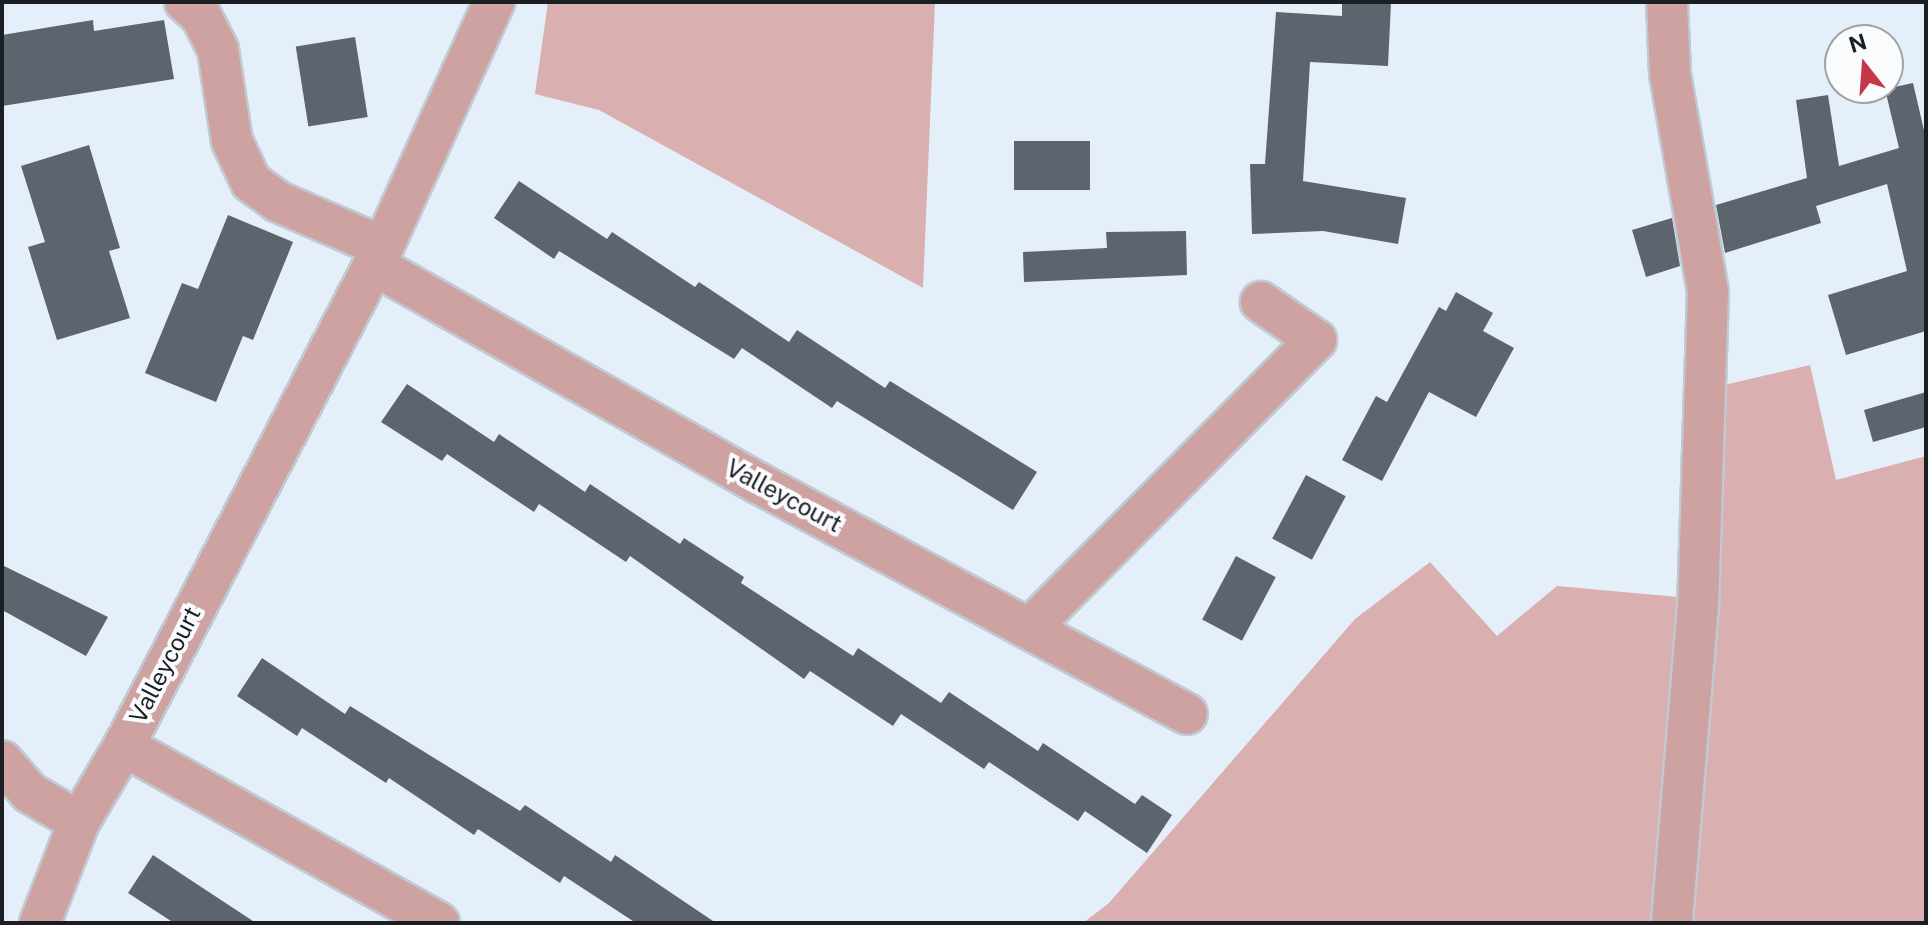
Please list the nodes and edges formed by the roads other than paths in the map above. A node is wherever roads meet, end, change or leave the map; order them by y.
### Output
1 (185, 2) edge
2 (494, 2) edge
3 (1667, 2) edge
4 (378, 256) junction
5 (1261, 302) dead end
6 (1030, 628) junction
7 (1187, 714) dead end
8 (124, 746) junction
9 (2, 761) edge
10 (79, 822) junction
11 (40, 923) edge
12 (439, 923) edge
13 (1672, 923) edge

1 - 4 street
2 - 4 street, Valleycourt
3 - 13 street
4 - 6 street, Valleycourt
4 - 8 street, Valleycourt
5 - 6 street
6 - 7 street, Valleycourt
8 - 10 street
8 - 12 street, Valleycourt
9 - 10 street
10 - 11 street

